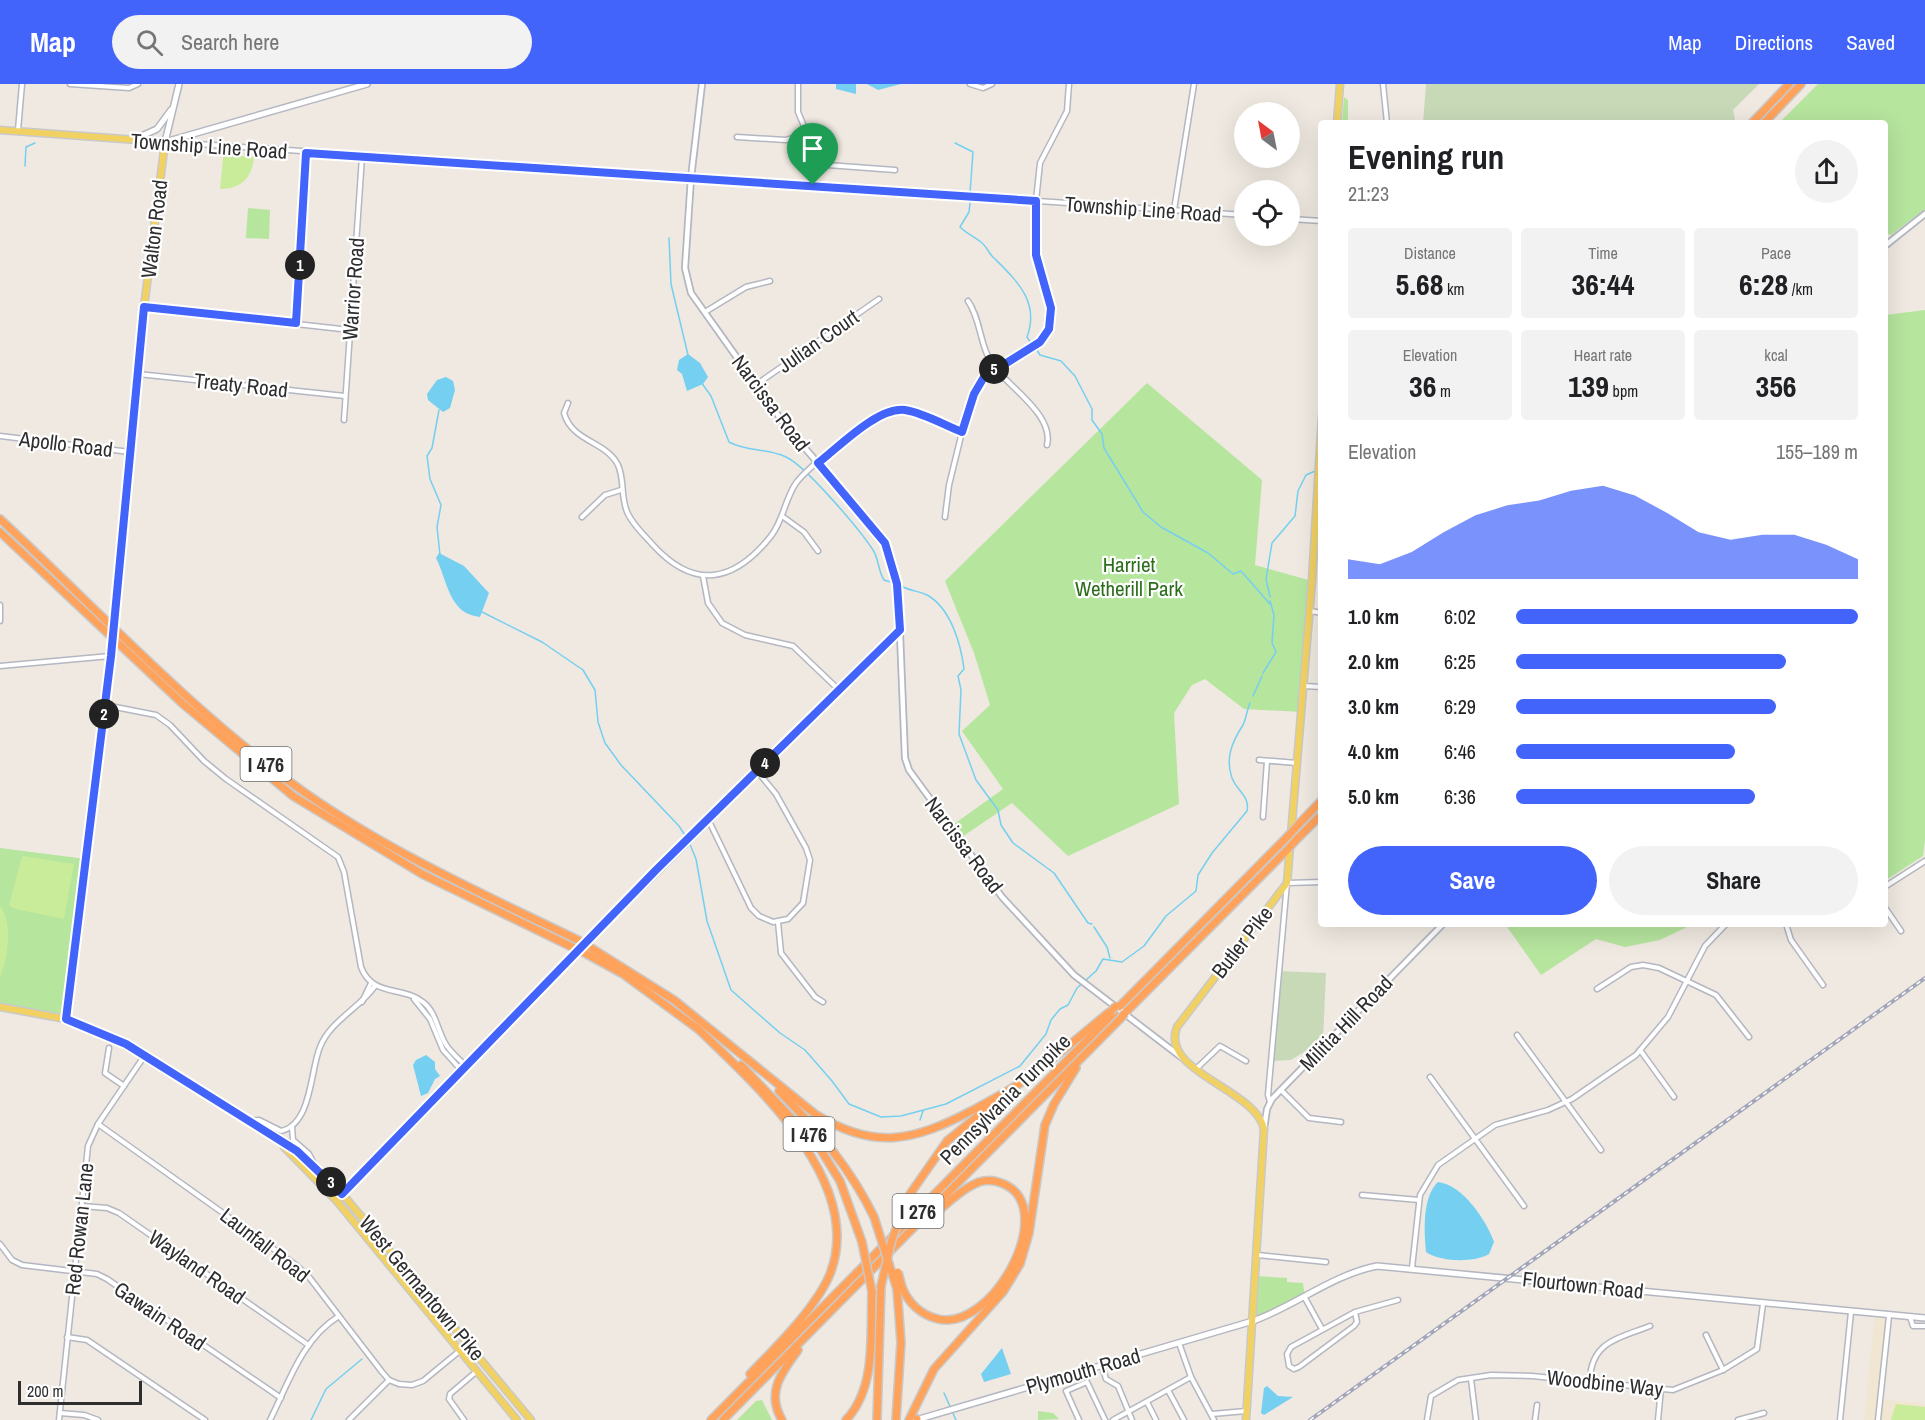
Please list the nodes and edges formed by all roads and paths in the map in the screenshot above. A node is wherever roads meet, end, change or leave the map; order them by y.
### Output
1 (22, 84) edge
2 (70, 84) edge
3 (138, 84) edge
4 (179, 84) edge
5 (367, 84) edge
6 (702, 84) edge
7 (798, 84) edge
8 (970, 84) edge
9 (992, 84) edge
10 (1069, 84) edge
11 (1194, 84) edge
12 (1341, 84) edge
13 (1383, 84) edge
14 (1789, 84) edge
15 (1801, 84) edge
16 (174, 104) junction
17 (1337, 120) edge
18 (1387, 120) edge
19 (1755, 120) edge
20 (1767, 120) edge
21 (0, 130) edge
22 (18, 130) junction
23 (808, 133) junction
24 (737, 137) dead end
25 (133, 140) junction
26 (165, 142) junction
27 (306, 153) junction
28 (362, 157) junction
29 (814, 164) junction
30 (895, 170) dead end
31 (691, 178) junction
32 (813, 185) junction
33 (1036, 201) junction
34 (1174, 210) junction
35 (1234, 214) edge
36 (1925, 214) edge
37 (1300, 220) edge
38 (1318, 221) edge
39 (1888, 243) edge
40 (770, 281) dead end
41 (879, 299) dead end
42 (968, 301) dead end
43 (144, 307) junction
44 (705, 312) junction
45 (296, 323) junction
46 (350, 330) junction
47 (995, 368) junction
48 (137, 374) junction
49 (757, 384) junction
50 (346, 396) junction
51 (568, 402) dead end
52 (344, 420) dead end
53 (962, 432) junction
54 (0, 436) edge
55 (1047, 445) dead end
56 (131, 452) junction
57 (818, 463) junction
58 (1318, 481) edge
59 (621, 490) junction
60 (782, 516) junction
61 (582, 517) dead end
62 (945, 517) dead end
63 (0, 519) edge
64 (0, 532) edge
65 (818, 551) dead end
66 (703, 576) junction
67 (0, 605) edge
68 (1310, 611) junction
69 (1318, 612) edge
70 (0, 621) edge
71 (900, 630) junction
72 (111, 655) junction
73 (0, 666) edge
74 (1304, 686) junction
75 (1318, 687) edge
76 (839, 690) junction
77 (105, 705) junction
78 (1259, 760) dead end
79 (1267, 760) junction
80 (1298, 763) junction
81 (757, 771) junction
82 (1318, 804) edge
83 (1263, 817) dead end
84 (1318, 818) edge
85 (708, 819) junction
86 (1925, 861) edge
87 (1318, 882) edge
88 (1287, 883) junction
89 (1888, 885) edge
90 (1888, 912) edge
91 (778, 922) junction
92 (1440, 927) edge
93 (1723, 927) edge
94 (1787, 927) edge
95 (1901, 931) dead end
96 (586, 949) junction
97 (1688, 981) junction
98 (373, 984) junction
99 (1822, 985) dead end
100 (1597, 988) dead end
101 (414, 999) junction
102 (823, 1002) dead end
103 (0, 1008) edge
104 (1115, 1009) junction
105 (66, 1019) junction
106 (696, 1027) junction
107 (1517, 1035) dead end
108 (1749, 1037) dead end
109 (109, 1048) dead end
110 (1640, 1050) junction
111 (145, 1055) junction
112 (1082, 1058) junction
113 (1186, 1061) junction
114 (1246, 1061) dead end
115 (467, 1067) junction
116 (1196, 1069) junction
117 (759, 1070) junction
118 (462, 1071) junction
119 (1033, 1075) junction
120 (1430, 1077) dead end
121 (124, 1086) junction
122 (1281, 1090) junction
123 (1674, 1097) dead end
124 (1270, 1102) junction
125 (1566, 1102) junction
126 (248, 1121) junction
127 (1341, 1122) dead end
128 (98, 1124) junction
129 (292, 1126) junction
130 (1264, 1129) junction
131 (1475, 1138) junction
132 (279, 1142) junction
133 (1600, 1150) dead end
134 (314, 1164) junction
135 (342, 1194) junction
136 (1362, 1195) dead end
137 (335, 1199) junction
138 (1419, 1200) junction
139 (82, 1206) junction
140 (1524, 1206) dead end
141 (908, 1235) junction
142 (0, 1244) edge
143 (1257, 1255) junction
144 (1326, 1262) dead end
145 (1412, 1268) junction
146 (75, 1272) junction
147 (900, 1288) junction
148 (872, 1292) junction
149 (1305, 1298) junction
150 (1398, 1300) dead end
151 (1762, 1304) junction
152 (1355, 1312) junction
153 (1851, 1312) junction
154 (339, 1316) junction
155 (1889, 1316) junction
156 (1910, 1317) junction
157 (1925, 1318) edge
158 (1253, 1321) junction
159 (1650, 1326) dead end
160 (1925, 1326) edge
161 (813, 1329) junction
162 (1322, 1329) junction
163 (1706, 1335) dead end
164 (878, 1336) junction
165 (67, 1337) junction
166 (469, 1343) junction
167 (1179, 1343) junction
168 (308, 1344) junction
169 (459, 1351) junction
170 (1101, 1365) junction
171 (1723, 1370) junction
172 (477, 1371) junction
173 (1191, 1377) junction
174 (1471, 1379) junction
175 (389, 1380) junction
176 (1590, 1380) junction
177 (1168, 1389) junction
178 (1661, 1389) junction
179 (281, 1398) junction
180 (1147, 1402) junction
181 (1537, 1405) dead end
182 (722, 1408) junction
183 (1247, 1411) junction
184 (1129, 1412) junction
185 (60, 1413) junction
186 (1764, 1413) dead end
187 (1211, 1414) junction
188 (877, 1417) edge
189 (59, 1420) edge
190 (98, 1420) edge
191 (205, 1420) edge
192 (270, 1420) edge
193 (350, 1420) edge
194 (464, 1420) edge
195 (517, 1420) edge
196 (531, 1420) edge
197 (711, 1420) edge
198 (723, 1420) edge
199 (782, 1420) edge
200 (846, 1420) edge
201 (896, 1420) edge
202 (909, 1420) edge
203 (916, 1420) edge
204 (1079, 1420) edge
205 (1105, 1420) edge
206 (1113, 1420) edge
207 (1132, 1420) edge
208 (1156, 1420) edge
209 (1184, 1420) edge
210 (1214, 1420) edge
211 (1246, 1420) edge
212 (1427, 1420) edge
213 (1476, 1420) edge
214 (1535, 1420) edge
215 (1658, 1420) edge
216 (1738, 1420) edge
217 (1840, 1420) edge
218 (1878, 1420) edge

1 - 22 street
2 - 3 street
4 - 16 main road, Walton Road
5 - 26 main road
6 - 31 street, Narcissa Road
7 - 23 street
8 - 9 street
10 - 33 street
11 - 34 street
12 - 17 main road
13 - 18 street
14 - 19 highway
15 - 20 highway
16 - 25 main road
16 - 26 main road, Walton Road
21 - 22 main road, Township Line Road
22 - 25 main road, Township Line Road
23 - 24 street
23 - 29 street
25 - 26 main road, Township Line Road
26 - 27 street, Township Line Road
26 - 43 main road, Walton Road
27 - 28 street, Township Line Road
27 - 45 street
28 - 31 street, Township Line Road
28 - 46 street, Warrior Road
29 - 30 street
29 - 32 street
31 - 32 street, Township Line Road
31 - 44 street, Narcissa Road
32 - 33 street, Township Line Road
33 - 34 street, Township Line Road
33 - 47 street
34 - 35 street, Township Line Road
36 - 39 street
37 - 38 street
40 - 44 street
41 - 49 street, Julian Court
42 - 47 street
43 - 45 street
43 - 48 main road, Walton Road
44 - 49 street, Narcissa Road
45 - 46 street
46 - 50 street, Warrior Road
47 - 53 street
47 - 55 street
48 - 50 street, Treaty Road
48 - 56 main road, Walton Road
49 - 57 street, Narcissa Road
50 - 52 street, Warrior Road
51 - 59 street
53 - 57 street
53 - 62 street
54 - 56 street, Apollo Road
56 - 72 main road, Walton Road, bridge
57 - 60 street
57 - 71 street, Narcissa Road
58 - 68 main road
59 - 61 street
59 - 66 street
60 - 65 street
60 - 66 street
63 - 96 highway, I 476, bridge
64 - 96 highway, I 476, bridge
66 - 76 street
67 - 70 street
68 - 69 street
68 - 74 main road
71 - 76 street
71 - 113 street, Narcissa Road
72 - 73 street
72 - 77 main road, Walton Road
74 - 75 street
74 - 80 main road
76 - 81 street
77 - 98 street
77 - 105 main road, Walton Road
78 - 79 street
79 - 80 street
79 - 83 street
80 - 88 main road
81 - 85 street
81 - 91 street
82 - 104 highway, Pennsylvania Turnpike / I 276, bridge
84 - 112 highway, Pennsylvania Turnpike / I 276, bridge
85 - 91 street
85 - 115 street
86 - 89 street
87 - 88 street
88 - 113 main road, Butler Pike
88 - 124 street
90 - 95 street
91 - 102 street
92 - 122 street, Militia Hill Road
93 - 97 street
94 - 99 street
96 - 106 highway, I 476
96 - 117 highway, I 476
97 - 100 street
97 - 108 street
97 - 110 street
98 - 101 street
98 - 129 street
101 - 115 street
101 - 118 street
103 - 105 main road, West Germantown Pike
104 - 119 highway
104 - 182 highway, Pennsylvania Turnpike / I 276
105 - 111 main road, West Germantown Pike
106 - 148 highway, I 476, bridge
106 - 182 highway
107 - 125 street
109 - 121 street
110 - 123 street
110 - 125 street
111 - 121 street, Red Rowan Lane
111 - 126 main road, West Germantown Pike
112 - 141 highway, Pennsylvania Turnpike / I 276
112 - 202 highway
113 - 116 main road
114 - 116 street
115 - 118 street
116 - 130 main road
117 - 119 highway
117 - 147 highway, I 476, bridge
118 - 135 street
119 - 164 highway, bridge
120 - 131 street
121 - 128 street, Red Rowan Lane
122 - 124 street, Militia Hill Road
122 - 127 street
124 - 130 street, Militia Hill Road
125 - 131 street
125 - 133 street
126 - 129 street
126 - 132 main road, West Germantown Pike
128 - 139 street, Red Rowan Lane
128 - 154 street, Launfall Road
129 - 134 street
130 - 143 main road
131 - 138 street
131 - 140 street
132 - 134 main road, West Germantown Pike
132 - 137 main road, West Germantown Pike
134 - 135 main road, West Germantown Pike
135 - 137 street
135 - 166 main road, West Germantown Pike
136 - 138 street
137 - 169 main road, West Germantown Pike
138 - 145 street
139 - 146 street, Red Rowan Lane
139 - 168 street, Wayland Road
141 - 147 highway
141 - 161 highway, Pennsylvania Turnpike / I 276
142 - 146 street, Gawain Road
143 - 144 street
143 - 158 main road
145 - 149 main road, Flourtown Road
145 - 151 main road, Flourtown Road
146 - 165 street, Red Rowan Lane
146 - 179 street, Gawain Road
147 - 201 highway
148 - 164 highway, I 476
148 - 200 highway
149 - 158 main road, Flourtown Road
149 - 162 street
150 - 152 street
151 - 153 main road, Flourtown Road
151 - 171 street, Woodbine Way
152 - 162 street
152 - 162 street
153 - 155 main road, Flourtown Road
153 - 217 street
154 - 168 street
154 - 175 street, Launfall Road
155 - 156 main road, Flourtown Road
155 - 218 street
156 - 157 main road, Flourtown Road
156 - 160 street
158 - 167 main road, Plymouth Road
158 - 183 main road
159 - 176 street
161 - 198 highway, Pennsylvania Turnpike / I 276
161 - 199 highway
163 - 171 street
164 - 188 highway, I 476
165 - 185 street, Red Rowan Lane
165 - 191 street
166 - 169 street
166 - 196 main road, West Germantown Pike
167 - 170 main road, Plymouth Road
167 - 173 street
168 - 179 street
169 - 172 main road, West Germantown Pike
169 - 175 street
170 - 184 street
170 - 203 main road, Plymouth Road
171 - 178 street, Woodbine Way
172 - 194 street
172 - 195 main road, West Germantown Pike
173 - 177 street
173 - 187 street
174 - 176 street, Woodbine Way
174 - 212 street, Woodbine Way
174 - 213 street
175 - 193 street
176 - 178 street, Woodbine Way
177 - 180 street
177 - 209 street
178 - 215 street
179 - 192 street
180 - 184 street
180 - 208 street
181 - 214 street
182 - 197 highway, Pennsylvania Turnpike / I 276
183 - 187 street
183 - 211 main road
184 - 206 street
184 - 207 street
185 - 189 street, Red Rowan Lane
185 - 190 street
186 - 216 street
187 - 210 street
204 - 205 street

